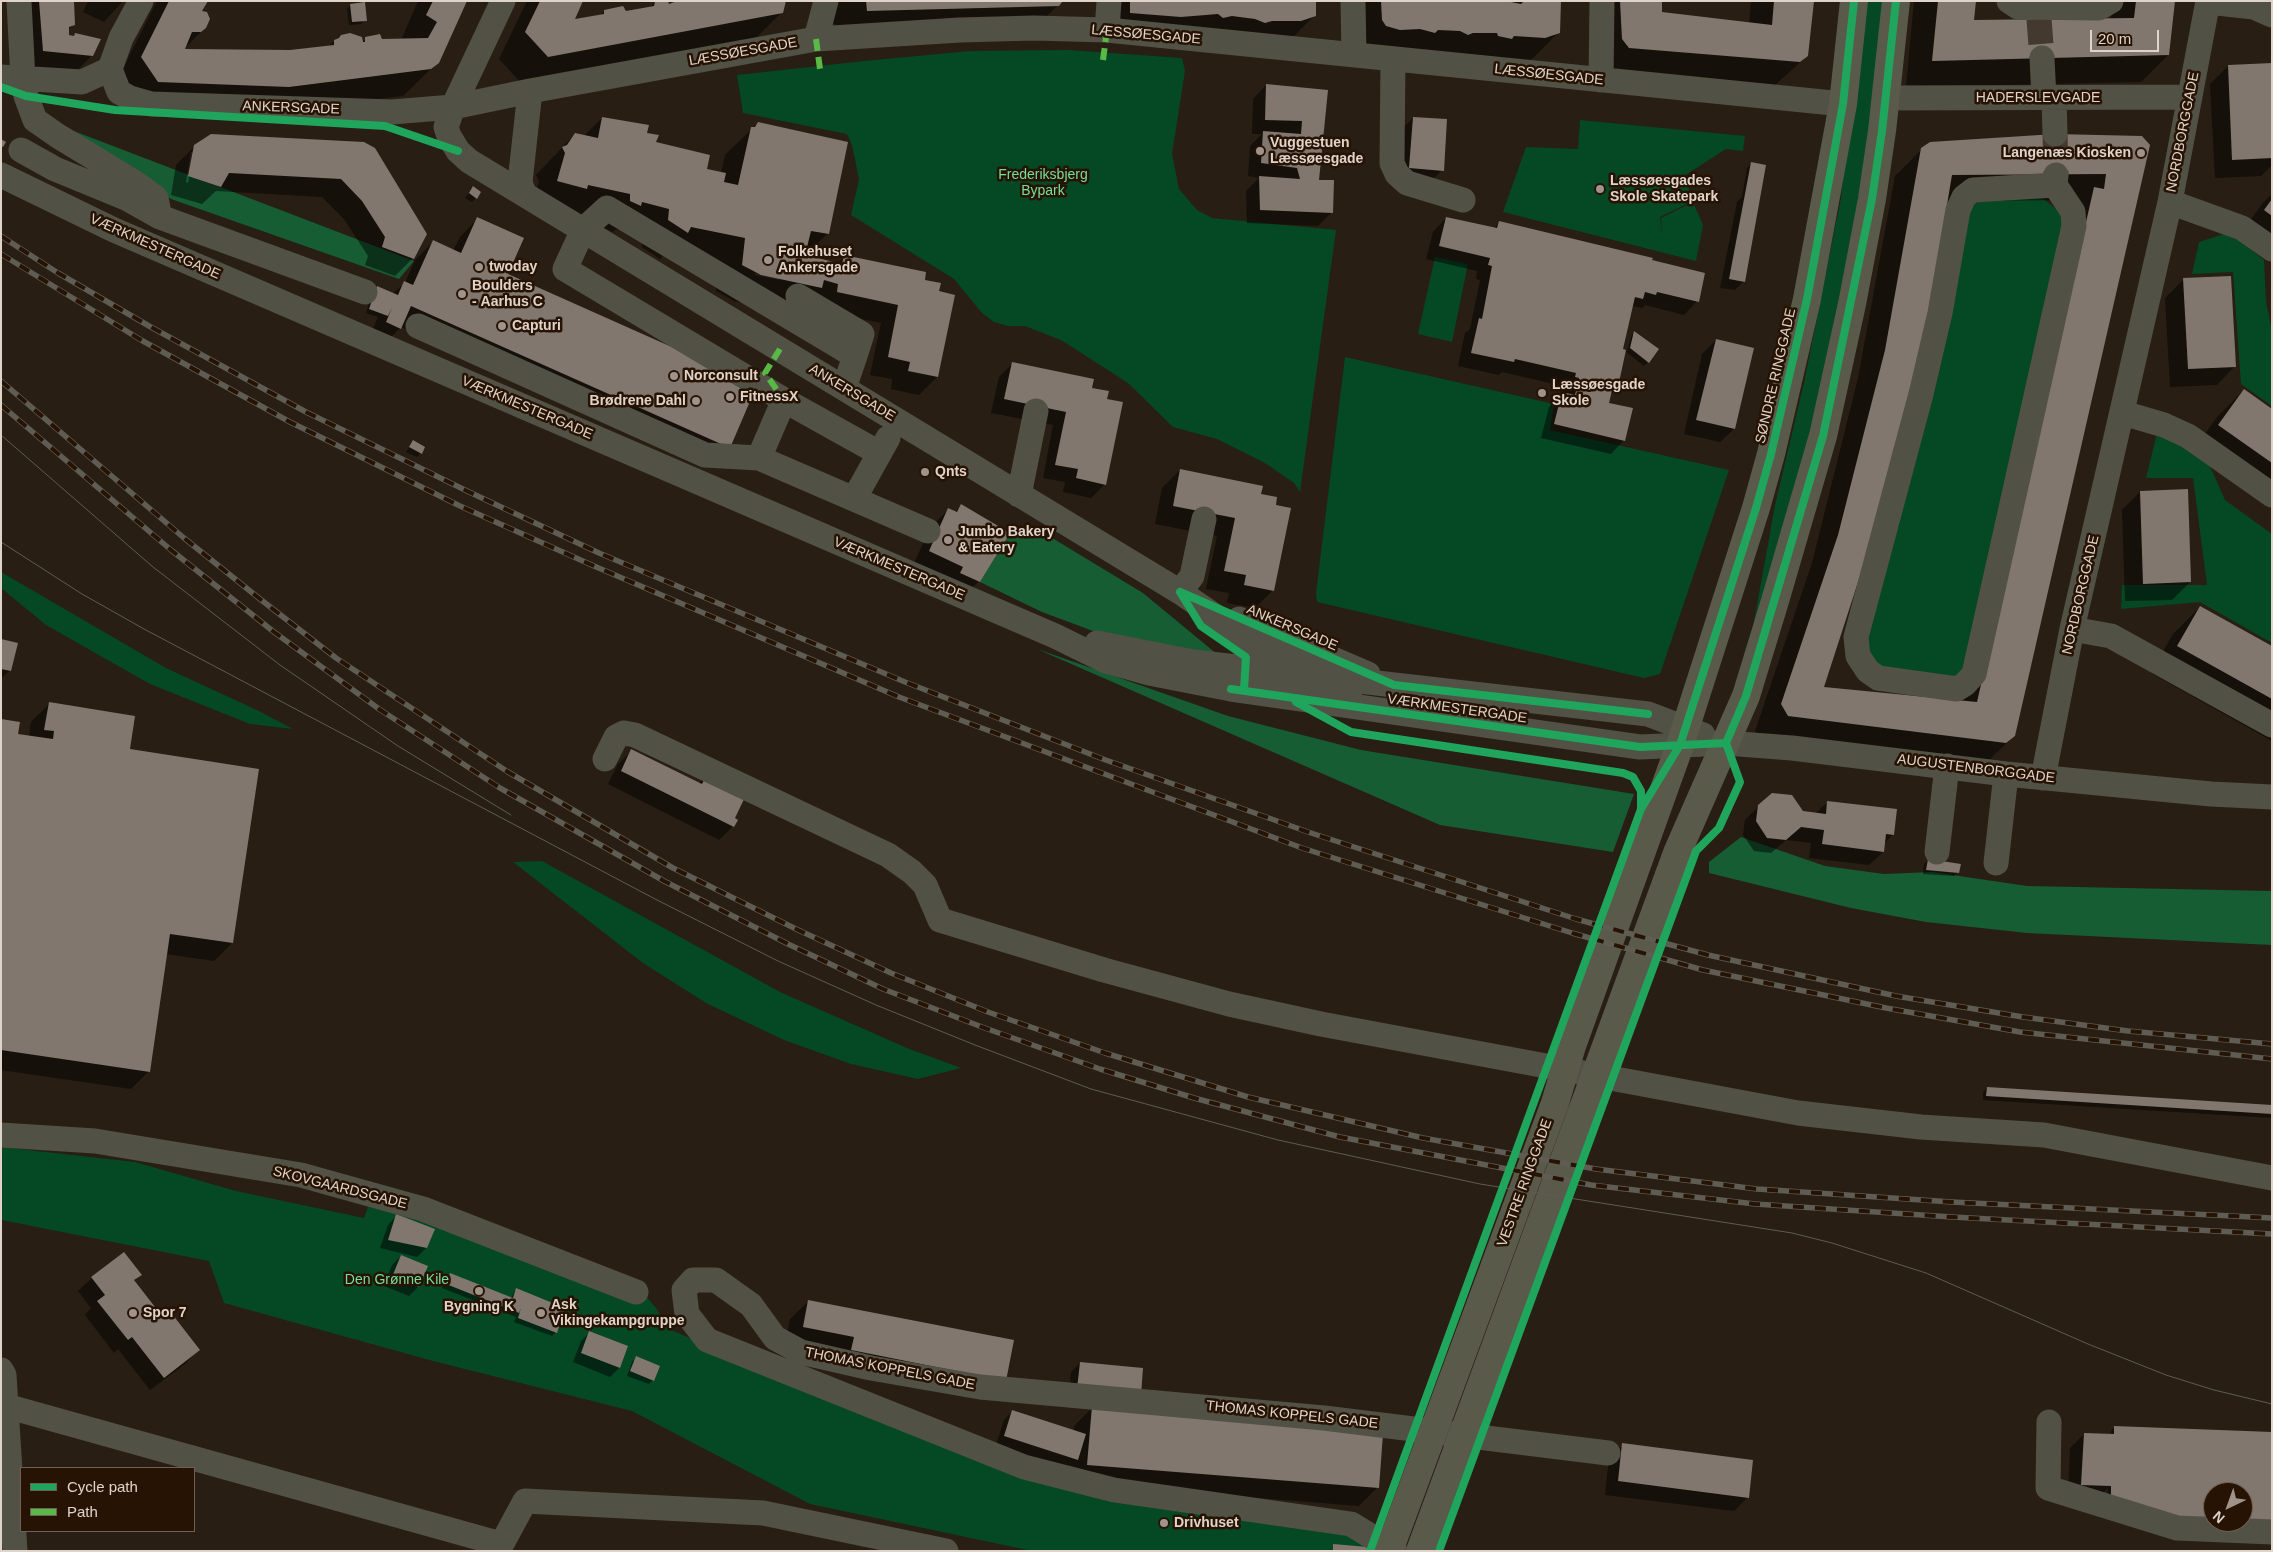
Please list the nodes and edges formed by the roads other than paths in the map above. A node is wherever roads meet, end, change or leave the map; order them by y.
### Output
1 (19, 1) edge
2 (140, 1) edge
3 (504, 1) edge
4 (826, 1) edge
5 (1109, 1) edge
6 (1354, 1) edge
7 (1602, 1) edge
8 (1854, 1) edge
9 (1896, 1) edge
10 (2009, 1) edge
11 (2111, 1) edge
12 (2208, 2) edge
13 (2272, 16) edge
14 (1107, 30) junction
15 (816, 39) junction
16 (1354, 55) junction
17 (2042, 58) tunnel mouth
18 (1393, 59) junction
19 (110, 69) junction
20 (12, 78) edge
21 (1601, 80) junction
22 (530, 91) junction
23 (2190, 97) junction
24 (1886, 98) junction
25 (2049, 98) junction
26 (1843, 104) junction
27 (453, 107) junction
28 (2055, 134) tunnel mouth
29 (21, 150) dead end
30 (1, 175) edge
31 (2055, 180) joint
32 (524, 194) junction
33 (1463, 200) dead end
34 (2170, 202) junction
35 (160, 217) junction
36 (583, 230) junction
37 (2272, 249) edge
38 (365, 292) dead end
39 (798, 296) dead end
40 (418, 326) dead end
41 (855, 356) junction
42 (844, 388) junction
43 (784, 400) junction
44 (1036, 412) dead end
45 (2123, 413) junction
46 (897, 421) junction
47 (880, 453) junction
48 (759, 458) junction
49 (1019, 495) junction
50 (2272, 496) edge
51 (854, 499) junction
52 (1204, 519) dead end
53 (928, 531) dead end
54 (1180, 592) junction
55 (2072, 629) junction
56 (1055, 636) junction
57 (1310, 676) junction
58 (1394, 685) junction
59 (1361, 708) junction
60 (2272, 725) edge
61 (1682, 737) junction
62 (1726, 743) junction
63 (605, 759) dead end
64 (1947, 766) junction
65 (2006, 774) junction
66 (2043, 778) junction
67 (2272, 797) edge
68 (1656, 813) joint
69 (1937, 852) dead end
70 (1996, 862) dead end
71 (1, 1135) edge
72 (2272, 1178) edge
73 (636, 1292) dead end
74 (1, 1370) edge
75 (6, 1406) junction
76 (2049, 1422) dead end
77 (1608, 1453) dead end
78 (2272, 1532) edge
79 (500, 1547) edge
80 (15, 1551) edge
81 (946, 1551) edge
82 (1389, 1551) edge
83 (1396, 1551) edge
84 (1420, 1551) edge

1 - 20 street
2 - 19 street
3 - 27 street
4 - 15 street
5 - 14 street
6 - 16 street
7 - 21 street
8 - 26 main road, SØNDRE RINGGADE
9 - 24 main road
10 - 11 street
12 - 13 street, NORDBORGGADE
12 - 23 street, NORDBORGGADE
14 - 15 street, LÆSSØESGADE
14 - 16 street, LÆSSØESGADE
15 - 22 street, LÆSSØESGADE
16 - 18 street, LÆSSØESGADE
17 - 25 street
18 - 21 street, LÆSSØESGADE
18 - 33 street
19 - 20 street
19 - 27 street, ANKERSGADE
20 - 35 street
21 - 26 street, LÆSSØESGADE
22 - 27 street, LÆSSØESGADE
22 - 32 street
23 - 25 street, HADERSLEVGADE
23 - 34 street, NORDBORGGADE
24 - 25 street, HADERSLEVGADE
24 - 62 main road
25 - 28 street
26 - 61 main road, SØNDRE RINGGADE
27 - 32 street, ANKERSGADE
29 - 35 street
30 - 56 street, VÆRKMESTERGADE
31 - 31 street
32 - 36 street, ANKERSGADE
34 - 37 street, NORDBORGGADE
34 - 45 street, NORDBORGGADE
35 - 38 street
36 - 41 street
36 - 42 street, ANKERSGADE
36 - 43 street
39 - 41 street
40 - 48 street
41 - 42 street
42 - 46 street, ANKERSGADE
43 - 47 street
43 - 48 street
44 - 49 street
45 - 50 street
45 - 55 street, NORDBORGGADE
46 - 47 street
46 - 49 street, ANKERSGADE
47 - 51 street
48 - 51 street
49 - 54 street, ANKERSGADE
51 - 53 street
52 - 54 street
54 - 57 street, ANKERSGADE
54 - 58 street, ANKERSGADE
55 - 60 street
55 - 66 street, NORDBORGGADE
56 - 57 street, VÆRKMESTERGADE
56 - 59 street, VÆRKMESTERGADE
57 - 58 street, VÆRKMESTERGADE
57 - 59 street, ANKERSGADE
58 - 61 street, VÆRKMESTERGADE
59 - 61 street, VÆRKMESTERGADE
61 - 62 street, VÆRKMESTERGADE
61 - 68 main road, SØNDRE RINGGADE
62 - 64 street, AUGUSTENBORGGADE
62 - 84 main road, VESTRE RINGGADE
63 - 72 street
64 - 65 street, AUGUSTENBORGGADE
64 - 69 street
65 - 66 street, AUGUSTENBORGGADE
65 - 70 street
66 - 67 street, AUGUSTENBORGGADE
68 - 82 main road, VESTRE RINGGADE
71 - 73 street, SKOVGAARDSGADE
74 - 75 street
75 - 79 street
75 - 80 street
76 - 78 street
77 - 83 street, THOMAS KOPPELS GADE
79 - 81 street

